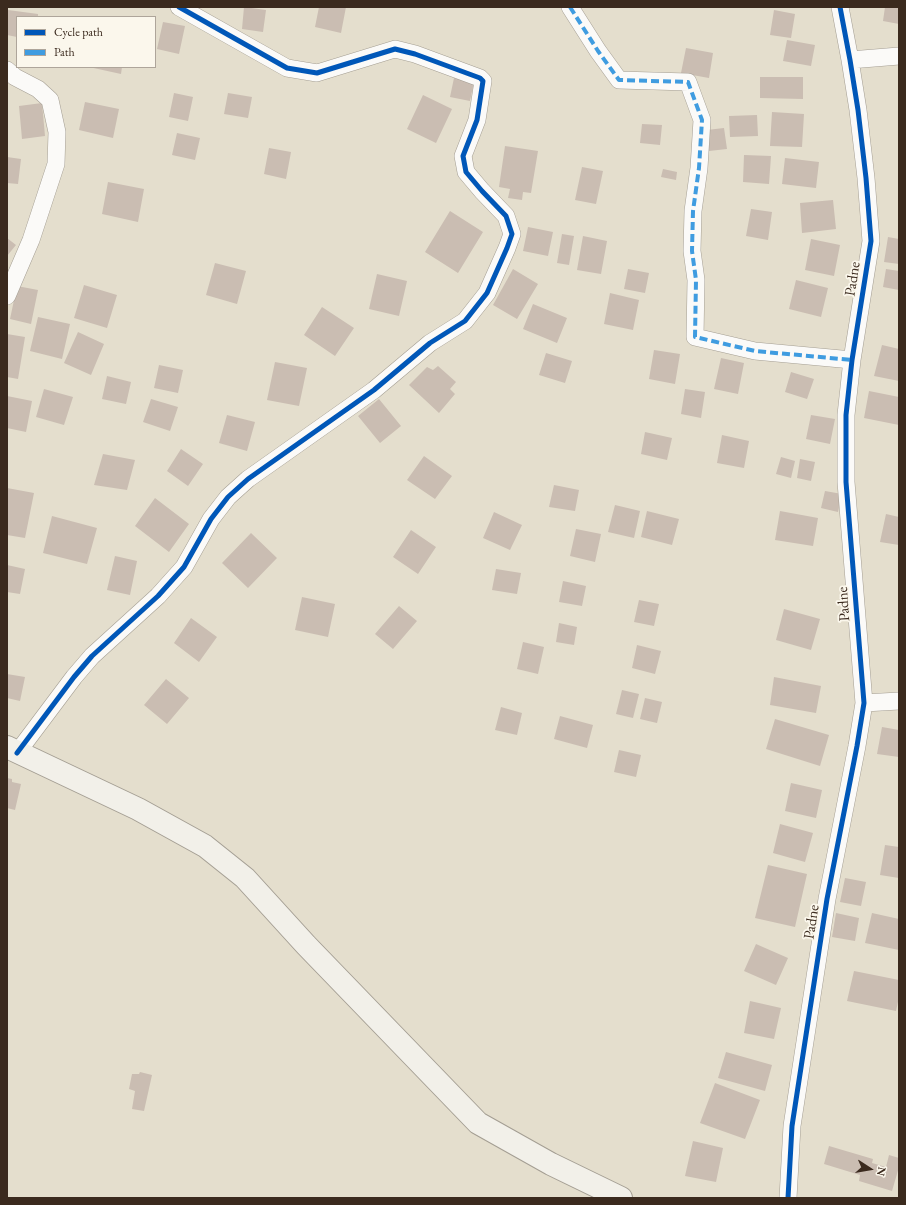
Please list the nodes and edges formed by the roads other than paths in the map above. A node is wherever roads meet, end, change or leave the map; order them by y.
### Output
1 (179, 7) edge
2 (570, 7) edge
3 (840, 7) edge
4 (899, 56) edge
5 (850, 60) junction
6 (7, 70) edge
7 (7, 296) edge
8 (852, 360) junction
9 (899, 701) edge
10 (864, 703) junction
11 (12, 750) edge
12 (621, 1198) edge
13 (788, 1198) edge

1 - 11 street
2 - 8 street
3 - 5 street, Padne
4 - 5 street
5 - 8 street, Padne
6 - 7 street
8 - 10 street, Padne
9 - 10 street
10 - 13 street, Padne
11 - 12 main road

